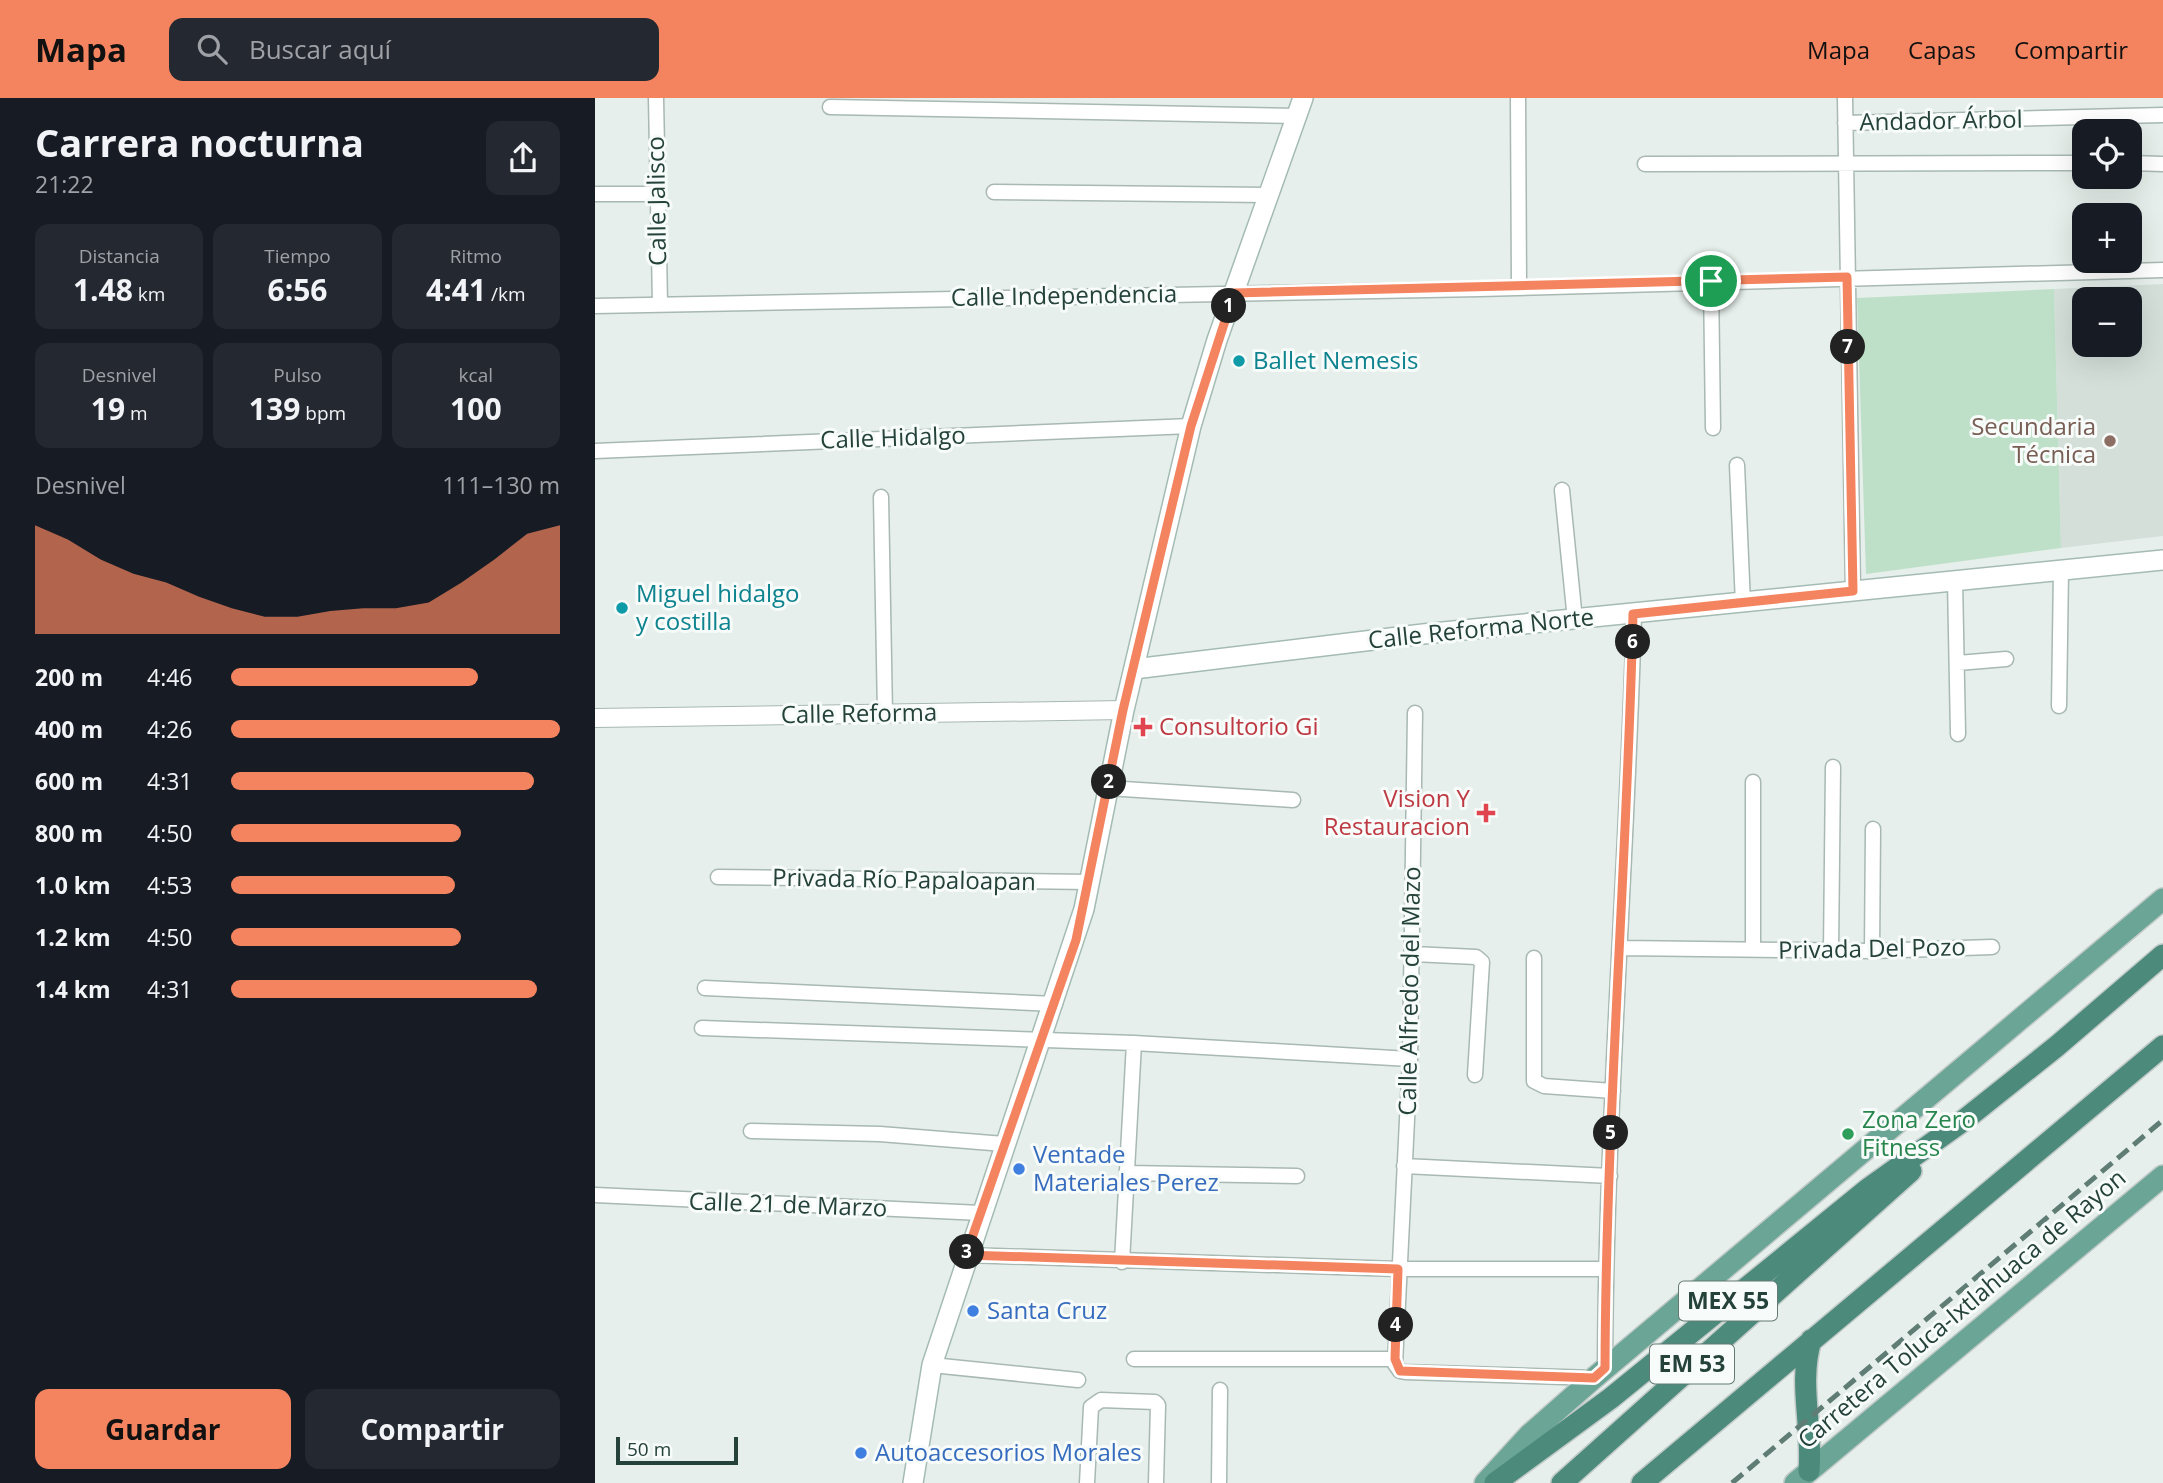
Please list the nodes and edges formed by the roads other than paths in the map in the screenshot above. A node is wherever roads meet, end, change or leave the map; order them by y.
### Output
1 (656, 98) edge
2 (1518, 98) edge
3 (1845, 98) edge
4 (957, 104) edge
5 (830, 107) dead end
6 (1300, 107) edge
7 (2163, 115) edge
8 (1845, 123) junction
9 (1845, 162) junction
10 (2072, 163) edge
11 (2142, 163) edge
12 (2163, 163) edge
13 (1645, 164) dead end
14 (994, 191) dead end
15 (595, 194) edge
16 (656, 194) junction
17 (1268, 195) junction
18 (2163, 270) edge
19 (1847, 277) junction
20 (1711, 281) junction
21 (1519, 287) junction
22 (1234, 293) junction
23 (660, 304) junction
24 (595, 306) edge
25 (1191, 426) junction
26 (1713, 428) dead end
27 (595, 452) edge
28 (1737, 465) dead end
29 (1562, 490) dead end
30 (881, 497) dead end
31 (2163, 559) edge
32 (2061, 570) junction
33 (1955, 581) junction
34 (1853, 591) junction
35 (1743, 604) junction
36 (1633, 614) junction
37 (1575, 620) junction
38 (2006, 659) dead end
39 (1958, 663) junction
40 (1134, 669) junction
41 (2059, 706) dead end
42 (1123, 710) junction
43 (1415, 713) dead end
44 (885, 714) junction
45 (595, 718) edge
46 (1958, 734) dead end
47 (1833, 767) dead end
48 (1753, 782) dead end
49 (1108, 788) junction
50 (1293, 800) dead end
51 (1873, 829) dead end
52 (718, 877) dead end
53 (1090, 882) junction
54 (2163, 899) edge
55 (1992, 947) dead end
56 (1622, 948) junction
57 (1753, 950) junction
58 (1832, 951) junction
59 (1871, 951) junction
60 (1413, 954) junction
61 (2163, 955) edge
62 (1534, 958) dead end
63 (705, 988) dead end
64 (1055, 1004) junction
65 (702, 1028) dead end
66 (1041, 1041) junction
67 (1134, 1043) junction
68 (2163, 1046) edge
69 (1410, 1059) junction
70 (1475, 1075) dead end
71 (1613, 1091) junction
72 (1963, 1121) junction
73 (751, 1131) dead end
74 (1004, 1144) junction
75 (1404, 1166) junction
76 (1127, 1173) junction
77 (1297, 1176) dead end
78 (1610, 1176) junction
79 (2163, 1176) edge
80 (595, 1195) edge
81 (981, 1213) junction
82 (966, 1255) junction
83 (1122, 1262) junction
84 (1398, 1269) junction
85 (1605, 1269) junction
86 (1811, 1340) junction
87 (1134, 1359) dead end
88 (1396, 1364) junction
89 (932, 1365) junction
90 (1600, 1373) junction
91 (1078, 1380) dead end
92 (1220, 1390) dead end
93 (1802, 1477) edge
94 (913, 1483) edge
95 (1087, 1483) edge
96 (1156, 1483) edge
97 (1219, 1483) edge
98 (1485, 1483) edge
99 (1495, 1483) edge
100 (1562, 1483) edge
101 (1642, 1483) edge

1 - 16 street, Calle Jalisco
2 - 21 street
3 - 8 street
4 - 5 street
4 - 6 street
6 - 17 main road
7 - 8 street, Andador Árbol
8 - 9 street
9 - 10 street
9 - 13 street
9 - 19 street
11 - 12 street
14 - 17 street
15 - 16 street
16 - 23 street, Calle Jalisco
17 - 22 main road
18 - 19 street, Calle Independencia
19 - 20 street, Calle Independencia
19 - 34 street
20 - 21 street, Calle Independencia
20 - 26 street
21 - 22 street, Calle Independencia
22 - 23 street, Calle Independencia
22 - 25 main road
23 - 24 street, Calle Independencia
25 - 27 street, Calle Hidalgo
25 - 40 main road
28 - 35 street
29 - 37 street
30 - 44 street
31 - 32 main road, Calle Reforma Norte
32 - 33 main road, Calle Reforma Norte
32 - 41 street
33 - 34 main road, Calle Reforma Norte
33 - 39 street
34 - 35 main road, Calle Reforma Norte
35 - 36 main road, Calle Reforma Norte
36 - 37 main road, Calle Reforma Norte
36 - 56 street
37 - 40 main road, Calle Reforma Norte
38 - 39 street
39 - 46 street
40 - 42 main road
42 - 44 street, Calle Reforma
42 - 49 main road
43 - 60 street, Calle Alfredo del Mazo
44 - 45 street, Calle Reforma
47 - 58 street
48 - 57 street, Privada Del Pozo
49 - 50 street
49 - 53 main road
51 - 59 street
52 - 53 street, Privada Río Papaloapan
53 - 64 main road
54 - 90 main road
55 - 59 street, Privada Del Pozo
56 - 57 street, Privada Del Pozo
56 - 71 street
57 - 58 street, Privada Del Pozo
58 - 59 street, Privada Del Pozo
60 - 69 street, Calle Alfredo del Mazo
60 - 70 street
61 - 72 highway, MEX 55
62 - 71 street
63 - 64 street
64 - 66 main road
65 - 66 street
66 - 67 street
66 - 74 main road
67 - 69 street
67 - 76 street
68 - 86 highway
69 - 75 street, Calle Alfredo del Mazo
71 - 78 street
72 - 99 highway, MEX 55
72 - 100 highway, EM 53
73 - 74 street
74 - 81 main road
75 - 78 street
75 - 84 street, Calle Alfredo del Mazo
76 - 77 street
76 - 83 street
78 - 85 street
79 - 93 main road, Carretera Toluca-Ixtlahuaca de Rayon
80 - 81 street, Calle 21 de Marzo
81 - 82 main road
82 - 83 street
82 - 89 main road
83 - 84 street
84 - 85 street
84 - 88 street, Calle Alfredo del Mazo
85 - 90 street
86 - 93 highway
86 - 101 highway
87 - 88 street
88 - 90 street
89 - 91 street
89 - 94 main road
90 - 98 main road
92 - 97 street
95 - 96 street

